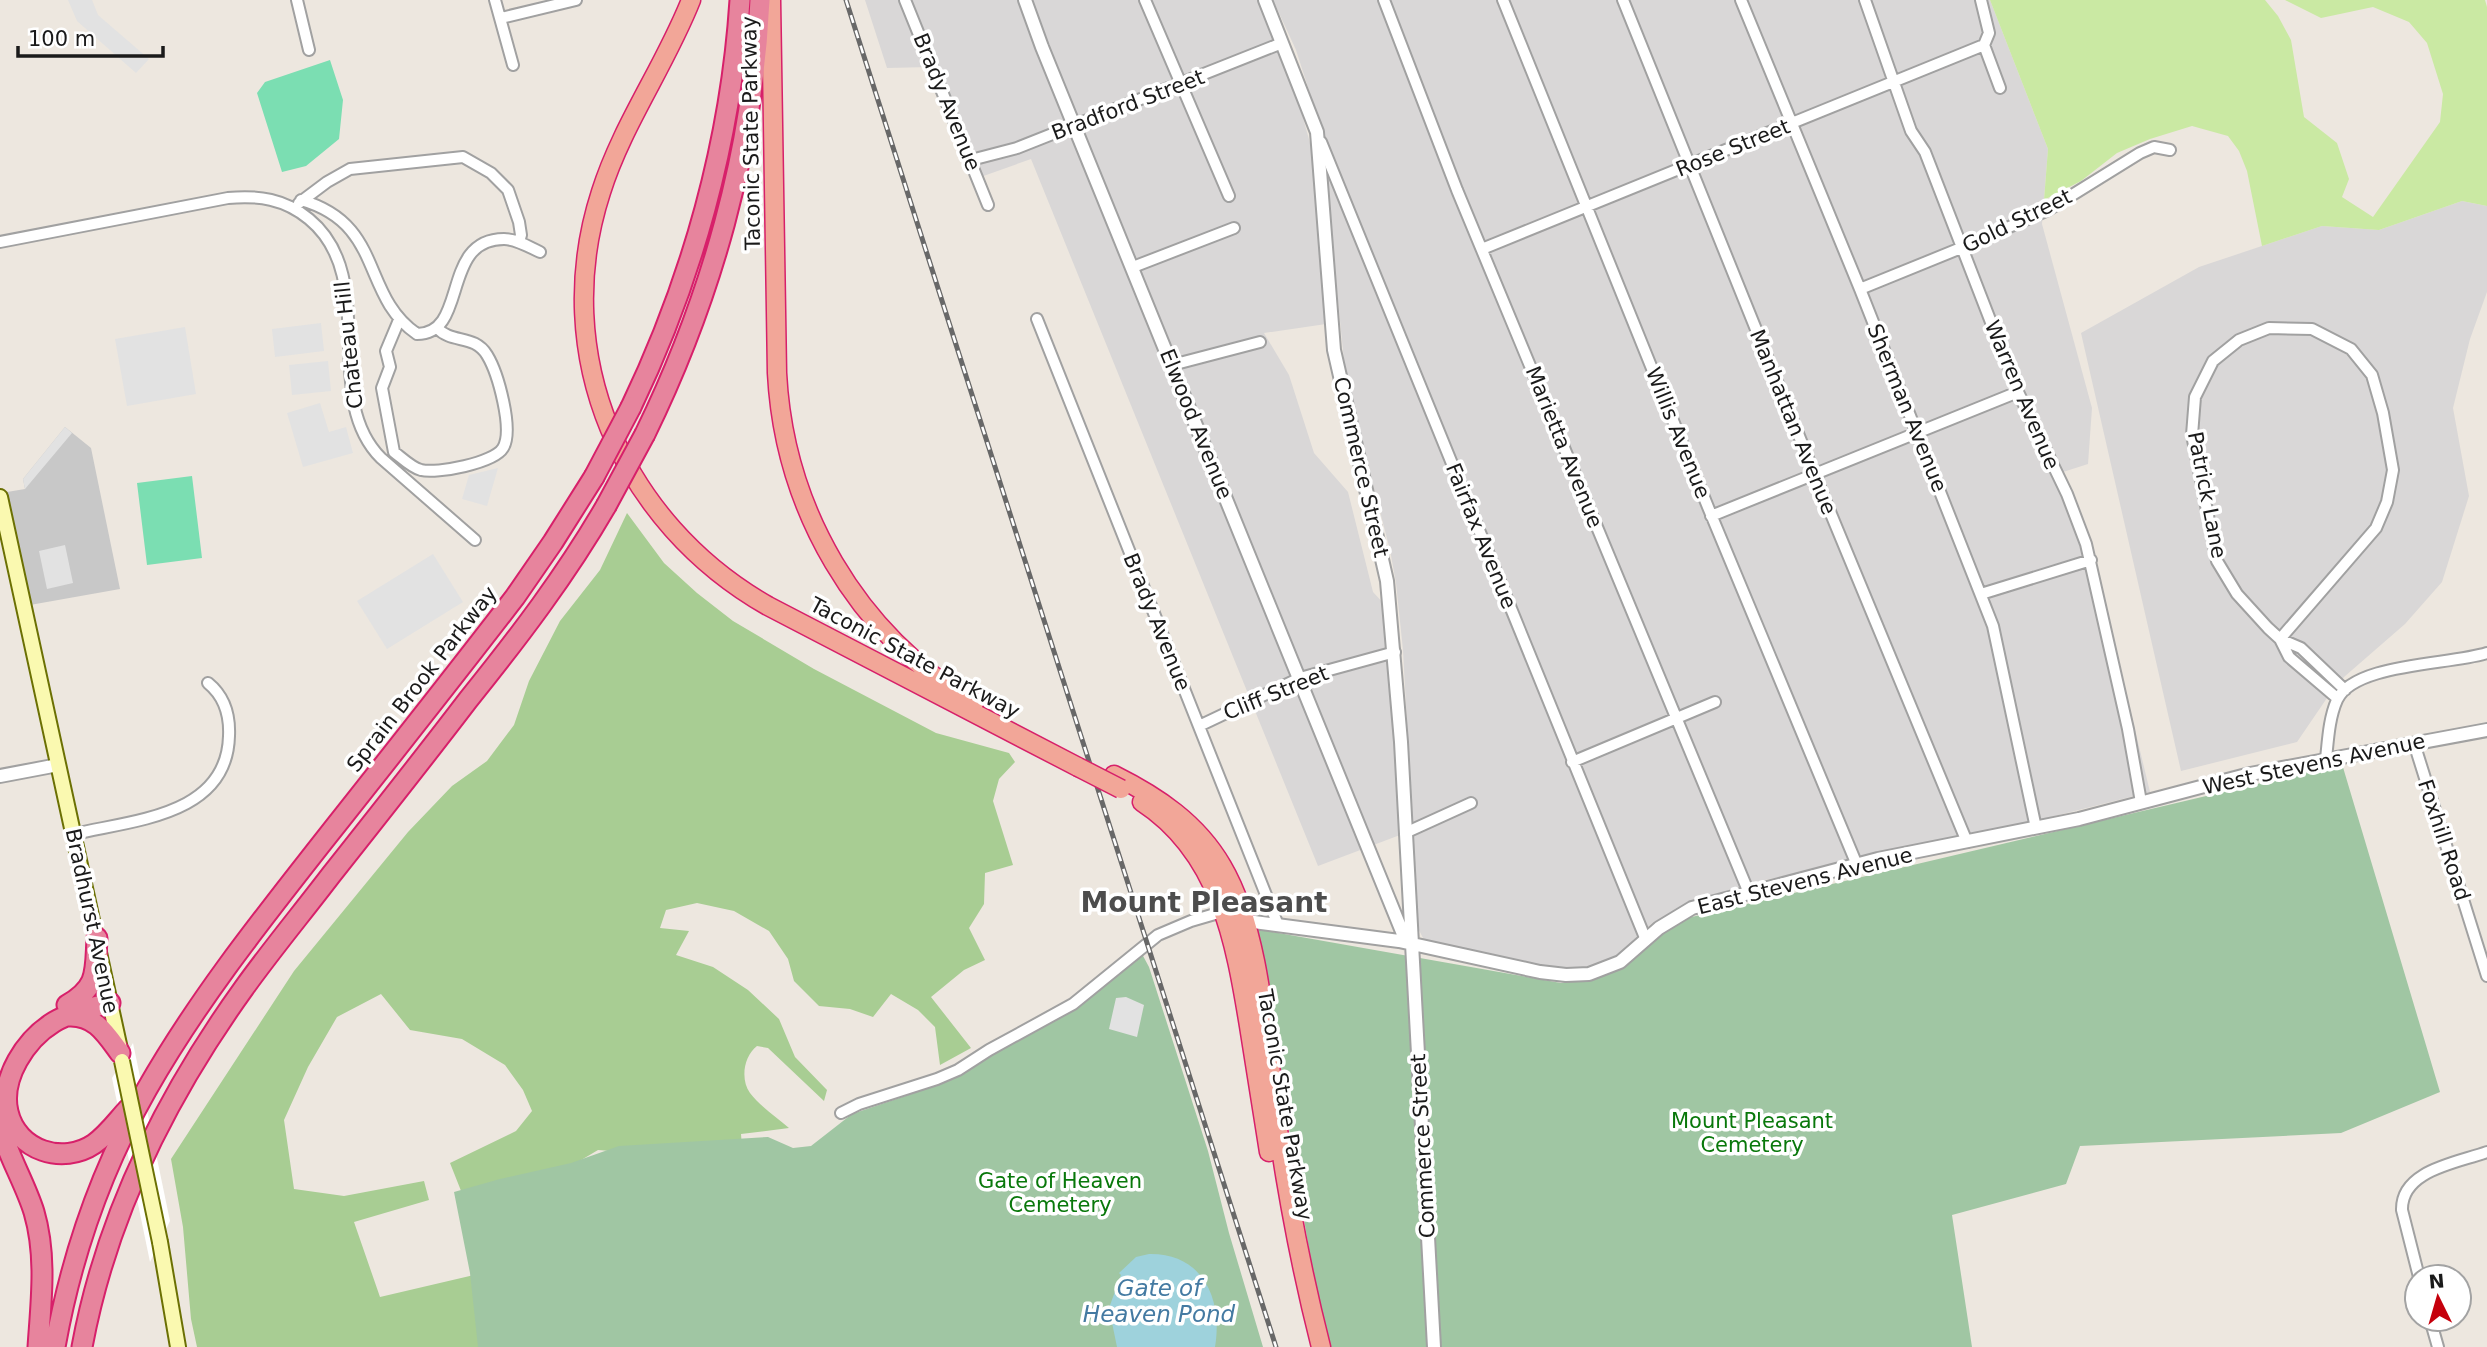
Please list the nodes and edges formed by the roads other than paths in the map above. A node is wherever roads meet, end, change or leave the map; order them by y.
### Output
1 (298, 0) edge
2 (495, 0) edge
3 (576, 0) edge
4 (691, 0) edge
5 (740, 0) edge
6 (760, 0) edge
7 (771, 0) edge
8 (905, 0) edge
9 (1025, 0) edge
10 (1145, 0) edge
11 (1265, 0) edge
12 (1384, 0) edge
13 (1503, 0) edge
14 (1623, 0) edge
15 (1741, 0) edge
16 (1865, 0) edge
17 (1981, 0) edge
18 (501, 18) junction
19 (1282, 43) junction
20 (1984, 45) junction
21 (309, 50) dead end
22 (513, 65) dead end
23 (1894, 80) junction
24 (1180, 85) junction
25 (2000, 88) dead end
26 (1792, 124) junction
27 (1075, 125) junction
28 (1317, 132) junction
29 (2170, 150) dead end
30 (971, 160) junction
31 (1689, 165) junction
32 (1229, 196) dead end
33 (298, 204) junction
34 (988, 205) dead end
35 (1588, 207) junction
36 (1234, 228) dead end
37 (519, 242) junction
38 (0, 243) edge
39 (1961, 248) junction
40 (1482, 249) junction
41 (540, 252) dead end
42 (1133, 267) junction
43 (1860, 289) junction
44 (1037, 319) dead end
45 (400, 320) junction
46 (437, 328) junction
47 (1260, 342) dead end
48 (1171, 365) junction
49 (2018, 393) junction
50 (1917, 432) junction
51 (1814, 474) junction
52 (0, 497) edge
53 (1711, 516) junction
54 (475, 540) dead end
55 (2091, 560) junction
56 (1981, 594) junction
57 (2280, 639) junction
58 (1395, 652) junction
59 (2487, 653) edge
60 (1300, 678) junction
61 (208, 683) dead end
62 (2341, 694) junction
63 (1715, 702) dead end
64 (1675, 718) junction
65 (1199, 726) junction
66 (2487, 730) edge
67 (2414, 743) junction
68 (2326, 759) junction
69 (1076, 761) junction
70 (1572, 762) junction
71 (58, 765) junction
72 (0, 776) edge
73 (1118, 782) junction
74 (2141, 802) junction
75 (1471, 803) dead end
76 (2036, 828) junction
77 (1405, 833) junction
78 (74, 834) junction
79 (1967, 842) junction
80 (1369, 848) joint
81 (1857, 865) junction
82 (1749, 893) junction
83 (1226, 914) junction
84 (1245, 919) junction
85 (1278, 925) junction
86 (97, 938) junction
87 (1646, 940) junction
88 (1413, 944) junction
89 (2487, 976) edge
90 (109, 998) junction
91 (64, 1012) junction
92 (121, 1057) junction
93 (151, 1082) junction
94 (0, 1084) edge
95 (841, 1113) dead end
96 (0, 1126) edge
97 (2487, 1153) edge
98 (2415, 1263) edge
99 (97, 1285) junction
100 (38, 1347) edge
101 (55, 1347) edge
102 (82, 1347) edge
103 (91, 1347) edge
104 (178, 1347) edge
105 (1310, 1347) edge
106 (1321, 1347) edge
107 (1434, 1347) edge

1 - 21 street
2 - 18 street
3 - 18 street
4 - 69 highway, Taconic State Parkway
5 - 93 highway, Sprain Brook Parkway, bridge
6 - 99 highway, bridge
7 - 69 highway, Taconic State Parkway
8 - 30 street, Brady Avenue
9 - 27 street, Elwood Avenue
10 - 24 street
11 - 19 street, Commerce Street
12 - 40 street, Marietta Avenue
13 - 35 street, Willis Avenue
14 - 31 street, Manhattan Avenue
15 - 26 street, Sherman Avenue
16 - 23 street, Warren Avenue
17 - 20 street
18 - 22 street
19 - 24 street, Bradford Street
19 - 28 street, Commerce Street
20 - 23 street, Rose Street
20 - 25 street
23 - 26 street, Rose Street
23 - 39 street, Warren Avenue
24 - 27 street, Bradford Street
24 - 32 street
26 - 31 street, Rose Street
26 - 43 street, Sherman Avenue
27 - 30 street, Bradford Street
27 - 42 street, Elwood Avenue
28 - 58 street, Commerce Street
28 - 70 street, Fairfax Avenue
29 - 39 street, Gold Street
30 - 34 street, Brady Avenue
31 - 35 street, Rose Street
31 - 51 street, Manhattan Avenue
33 - 37 street
33 - 38 street, Chateau Hill
33 - 45 street
33 - 54 street, Chateau Hill
35 - 40 street, Rose Street
35 - 53 street, Willis Avenue
36 - 42 street
37 - 41 street
37 - 46 street
39 - 43 street, Gold Street
39 - 49 street, Warren Avenue
40 - 64 street, Marietta Avenue
42 - 48 street, Elwood Avenue
43 - 50 street, Sherman Avenue
44 - 65 street, Brady Avenue
45 - 46 street
45 - 46 street
47 - 48 street
48 - 60 street, Elwood Avenue
49 - 50 street
49 - 55 street, Warren Avenue
50 - 51 street
50 - 56 street, Sherman Avenue
51 - 53 street
51 - 79 street, Manhattan Avenue
52 - 71 main road, Bradhurst Avenue
53 - 81 street, Willis Avenue
55 - 56 street
55 - 74 street, Warren Avenue
56 - 76 street, Sherman Avenue
57 - 57 street, Patrick Lane
57 - 62 street, Patrick Lane
58 - 60 street, Cliff Street
58 - 77 street, Commerce Street
59 - 62 street
60 - 65 street, Cliff Street
60 - 80 street, Elwood Avenue
61 - 78 street
62 - 68 street
63 - 64 street
64 - 70 street
64 - 82 street, Marietta Avenue
65 - 85 street, Brady Avenue
66 - 67 street, West Stevens Avenue
67 - 68 street, West Stevens Avenue
67 - 89 street, Foxhill Road
68 - 74 street, West Stevens Avenue
69 - 73 highway, Taconic State Parkway, bridge
70 - 87 street, Fairfax Avenue
71 - 72 street
71 - 78 main road, Bradhurst Avenue
73 - 83 highway, Taconic State Parkway
73 - 84 highway, Taconic State Parkway
74 - 76 street, East Stevens Avenue
75 - 77 street
76 - 79 street, East Stevens Avenue
77 - 88 street, Commerce Street
78 - 86 main road, Bradhurst Avenue
79 - 81 street, East Stevens Avenue
80 - 88 street, Commerce Street
81 - 82 street, East Stevens Avenue
82 - 87 street, East Stevens Avenue
83 - 84 street, East Stevens Avenue
83 - 95 street
83 - 105 highway, Taconic State Parkway
84 - 85 street, East Stevens Avenue
84 - 106 highway, Taconic State Parkway
85 - 88 street, East Stevens Avenue
86 - 90 main road, Bradhurst Avenue
86 - 91 highway
87 - 88 street, East Stevens Avenue
88 - 107 street, Commerce Street
90 - 91 highway
90 - 92 main road, Bradhurst Avenue
91 - 92 highway
91 - 93 highway
91 - 94 highway
92 - 104 main road, Bradhurst Avenue, bridge
93 - 101 highway, Sprain Brook Parkway
96 - 100 highway
97 - 98 street
99 - 102 highway
99 - 103 highway

